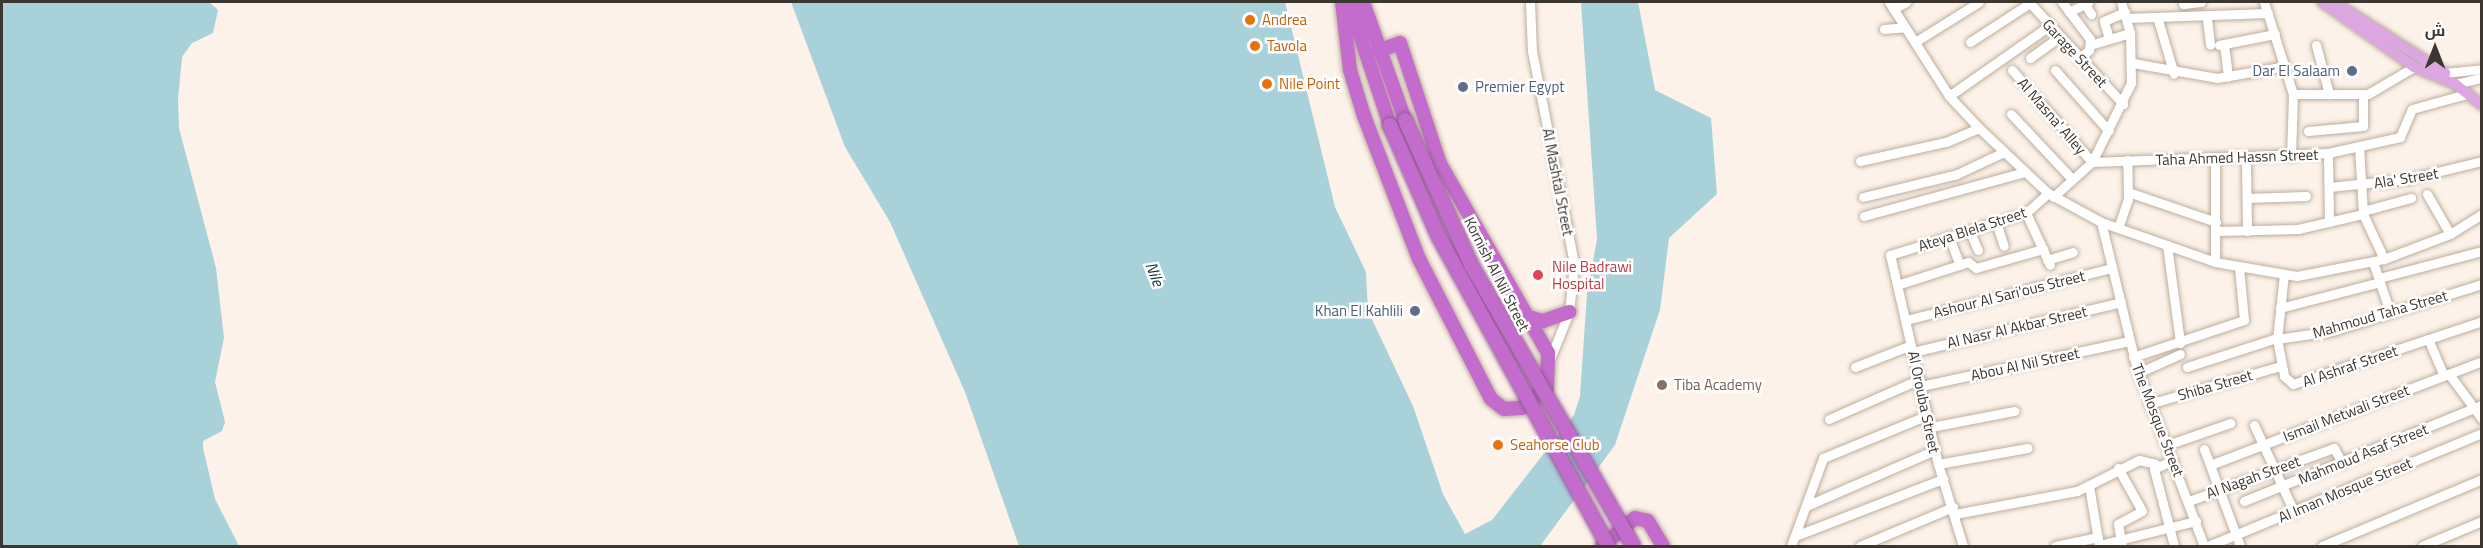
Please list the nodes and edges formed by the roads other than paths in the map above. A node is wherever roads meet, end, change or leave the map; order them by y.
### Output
1 (1341, 2) edge
2 (1349, 2) edge
3 (1363, 2) edge
4 (1530, 2) edge
5 (1906, 2) edge
6 (1979, 2) edge
7 (2030, 2) edge
8 (2062, 2) edge
9 (2121, 2) edge
10 (2201, 2) edge
11 (2264, 2) edge
12 (2322, 2) edge
13 (2334, 2) edge
14 (2087, 3) edge
15 (2182, 4) dead end
16 (1891, 5) edge
17 (2069, 12) junction
18 (2268, 13) junction
19 (2091, 14) dead end
20 (2126, 15) junction
21 (2207, 19) junction
22 (2158, 20) junction
23 (2049, 26) junction
24 (1905, 27) junction
25 (1884, 29) dead end
26 (2130, 33) junction
27 (2275, 34) junction
28 (2059, 38) junction
29 (2109, 39) junction
30 (1915, 42) junction
31 (1970, 42) dead end
32 (2090, 45) junction
33 (2218, 45) junction
34 (2316, 45) dead end
35 (1378, 51) junction
36 (2030, 58) dead end
37 (2079, 58) junction
38 (2133, 63) junction
39 (2286, 66) junction
40 (2414, 67) junction
41 (2481, 69) edge
42 (2012, 70) dead end
43 (2055, 70) dead end
44 (2445, 73) joint
45 (2174, 74) junction
46 (2228, 77) junction
47 (2481, 78) edge
48 (2455, 84) junction
49 (2293, 94) junction
50 (2329, 94) junction
51 (2467, 94) junction
52 (2363, 95) junction
53 (1949, 96) junction
54 (2123, 104) junction
55 (2481, 105) edge
56 (2011, 114) dead end
57 (1979, 128) junction
58 (2109, 131) junction
59 (2308, 131) dead end
60 (2359, 146) junction
61 (2004, 152) junction
62 (2328, 153) junction
63 (2291, 156) junction
64 (2215, 159) junction
65 (2246, 159) junction
66 (2127, 160) junction
67 (1860, 161) dead end
68 (2481, 161) edge
69 (2092, 162) junction
70 (2025, 172) junction
71 (2072, 179) junction
72 (2360, 184) junction
73 (2329, 187) junction
74 (2128, 192) junction
75 (2427, 194) dead end
76 (2050, 195) junction
77 (2306, 196) dead end
78 (1863, 197) dead end
79 (2247, 198) junction
80 (2411, 198) dead end
81 (2026, 213) junction
82 (2363, 213) junction
83 (2481, 214) edge
84 (1864, 216) dead end
85 (1996, 222) junction
86 (2101, 222) junction
87 (2329, 222) junction
88 (2216, 226) junction
89 (2118, 228) junction
90 (1969, 230) junction
91 (2247, 231) junction
92 (2450, 234) junction
93 (1949, 237) junction
94 (2167, 245) junction
95 (2004, 246) dead end
96 (2043, 249) junction
97 (1978, 250) dead end
98 (2481, 251) edge
99 (2073, 252) dead end
100 (1890, 255) joint
101 (2384, 259) junction
102 (2215, 262) junction
103 (2373, 262) junction
104 (1960, 265) junction
105 (2239, 267) junction
106 (2112, 268) junction
107 (2284, 274) junction
108 (2379, 280) junction
109 (2481, 284) edge
110 (1897, 285) junction
111 (2121, 302) junction
112 (2280, 308) junction
113 (1569, 312) junction
114 (2390, 312) junction
115 (1525, 316) junction
116 (1906, 320) junction
117 (2481, 321) edge
118 (2277, 338) junction
119 (2428, 339) junction
120 (2129, 341) junction
121 (2180, 342) junction
122 (1912, 348) junction
123 (2180, 354) dead end
124 (2133, 357) junction
125 (1550, 359) junction
126 (2481, 361) edge
127 (2281, 366) junction
128 (1855, 367) dead end
129 (2187, 367) dead end
130 (2138, 373) junction
131 (2446, 375) junction
132 (1921, 383) junction
133 (2149, 404) junction
134 (2478, 407) edge
135 (2013, 411) dead end
136 (1928, 415) junction
137 (1828, 419) dead end
138 (2481, 419) edge
139 (2230, 423) dead end
140 (2254, 425) dead end
141 (1931, 427) junction
142 (2481, 433) edge
143 (2167, 445) junction
144 (2263, 445) junction
145 (2028, 448) dead end
146 (2204, 449) dead end
147 (1935, 450) junction
148 (2173, 460) junction
149 (2342, 463) junction
150 (1938, 464) junction
151 (2156, 464) junction
152 (2210, 465) junction
153 (2118, 468) junction
154 (2275, 469) junction
155 (1943, 479) junction
156 (2481, 479) edge
157 (2089, 486) junction
158 (2283, 488) junction
159 (2220, 489) junction
160 (2189, 501) junction
161 (2244, 501) dead end
162 (1806, 506) junction
163 (1954, 510) junction
164 (2294, 512) junction
165 (2196, 520) junction
166 (2481, 521) edge
167 (2169, 528) junction
168 (1795, 536) junction
169 (2237, 536) junction
170 (2099, 543) edge
171 (2121, 543) edge
172 (1602, 546) edge
173 (1608, 546) edge
174 (1633, 546) edge
175 (1663, 546) edge
176 (1791, 546) edge
177 (1860, 546) edge
178 (1964, 546) edge
179 (2055, 546) edge
180 (2174, 546) edge
181 (2204, 546) edge
182 (2240, 546) edge
183 (2322, 546) edge
184 (2422, 546) edge

1 - 125 highway
2 - 173 highway, bridge
3 - 35 highway, Kornish Al Nil Street
4 - 113 street, Al Mashtal Street
5 - 16 street
6 - 30 street
7 - 23 street, Garage Street
7 - 31 street
8 - 17 street
9 - 20 street
10 - 15 street
11 - 18 street
12 - 40 main road
13 - 44 main road
14 - 17 street
14 - 19 street
16 - 24 street
17 - 32 street
18 - 21 street
18 - 27 street
20 - 22 street
20 - 26 street
20 - 29 street
21 - 22 street
21 - 33 street
22 - 45 street
23 - 28 street, Garage Street
23 - 53 street
24 - 25 street
24 - 30 street
26 - 29 street
26 - 38 street
27 - 33 street
27 - 39 street
28 - 36 street
28 - 37 street, Garage Street
29 - 32 street
30 - 53 street
32 - 37 street
33 - 46 street
34 - 50 street
35 - 115 highway
35 - 174 highway, Kornish Al Nil Street, bridge
37 - 54 street, Garage Street
38 - 45 street
38 - 54 street
39 - 46 street
39 - 49 street
40 - 48 main road
40 - 52 street
41 - 44 street
42 - 69 street, Al Masna' Alley
43 - 58 street
45 - 46 street
47 - 48 street
48 - 51 main road
49 - 50 street
49 - 63 street
50 - 52 street
51 - 55 main road
51 - 60 street, Taha Ahmed Hassn Street
52 - 59 street
53 - 57 street
54 - 58 street
56 - 71 street
57 - 61 street
57 - 67 street
58 - 69 street
60 - 62 street, Taha Ahmed Hassn Street
60 - 72 street
61 - 70 street
61 - 78 street
62 - 63 street, Taha Ahmed Hassn Street
62 - 73 street
63 - 65 street, Taha Ahmed Hassn Street
64 - 65 street, Taha Ahmed Hassn Street
64 - 66 street, Taha Ahmed Hassn Street
64 - 88 street
65 - 79 street
66 - 69 street, Taha Ahmed Hassn Street
66 - 74 street
68 - 72 street, Ala' Street
69 - 71 street, Ateya Blela Street
70 - 76 street
70 - 84 street
71 - 76 street, Ateya Blela Street
72 - 73 street, Ala' Street
72 - 82 street
73 - 87 street
74 - 88 street
74 - 89 street
75 - 92 street
76 - 81 street, Ateya Blela Street
76 - 86 street
77 - 79 street
79 - 91 street
80 - 82 street
81 - 85 street, Ateya Blela Street
81 - 96 street
82 - 87 street
82 - 101 street
83 - 92 street
85 - 90 street, Ateya Blela Street
85 - 95 street
86 - 89 street
86 - 106 street, The Mosque Street
87 - 91 street
88 - 91 street
88 - 102 street
89 - 94 street
90 - 93 street, Ateya Blela Street
90 - 97 street
92 - 101 street
93 - 100 street, Ateya Blela Street
93 - 104 street
94 - 102 street
94 - 121 street
96 - 99 street
96 - 104 street
98 - 108 street
100 - 110 street, Al Orouba Street
101 - 103 street
102 - 105 street
103 - 107 street
103 - 108 street
104 - 110 street
105 - 107 street
105 - 121 street
106 - 111 street, The Mosque Street
106 - 116 street, Ashour Al Sari'ous Street
107 - 112 street, Al Ashraf Street
108 - 112 street
108 - 114 street
109 - 114 street, Mahmoud Taha Street
110 - 116 street, Al Orouba Street
111 - 120 street, The Mosque Street
111 - 122 street, Al Nasr Al Akbar Street
112 - 118 street, Al Ashraf Street
113 - 115 highway
113 - 125 street, Al Mashtal Street
114 - 118 street, Mahmoud Taha Street
115 - 125 highway
116 - 122 street, Al Orouba Street
117 - 119 street, Al Ashraf Street
118 - 127 street, Al Ashraf Street
118 - 129 street, Mahmoud Taha Street
119 - 127 street, Al Ashraf Street
119 - 131 street
120 - 124 street, The Mosque Street
120 - 132 street, Abou Al Nil Street
121 - 124 street
122 - 128 street, Al Nasr Al Akbar Street
122 - 132 street, Al Orouba Street
123 - 130 street
124 - 130 street, The Mosque Street
126 - 131 street, Ismail Metwali Street
127 - 133 street, Shiba Street
130 - 133 street, The Mosque Street
131 - 134 street
131 - 144 street, Ismail Metwali Street
132 - 136 street, Al Orouba Street
132 - 137 street, Abou Al Nil Street
133 - 143 street, The Mosque Street
134 - 138 street
134 - 149 street, Mahmoud Asaf Street
135 - 141 street
136 - 141 street, Al Orouba Street
136 - 162 street
139 - 143 street
140 - 144 street
141 - 147 street, Al Orouba Street
142 - 164 street, Al Iman Mosque Street
143 - 148 street, The Mosque Street
144 - 152 street, Ismail Metwali Street
144 - 154 street
145 - 150 street
146 - 152 street
147 - 150 street, Al Orouba Street
147 - 162 street
148 - 151 street
148 - 160 street, The Mosque Street
149 - 154 street, Al Nagah Street
149 - 158 street, Mahmoud Asaf Street
150 - 155 street, Al Orouba Street
151 - 153 street
151 - 167 street
152 - 159 street
153 - 157 street
153 - 171 street
154 - 158 street
154 - 159 street, Al Nagah Street
155 - 163 street, Al Orouba Street
155 - 168 street
156 - 183 street
157 - 163 street
157 - 170 street
158 - 161 street, Mahmoud Asaf Street
158 - 164 street
159 - 160 street, Al Nagah Street
159 - 169 street
160 - 165 street, The Mosque Street
162 - 168 street
163 - 177 street
163 - 178 street, Al Orouba Street
164 - 169 street, Al Iman Mosque Street
165 - 167 street
165 - 181 street, The Mosque Street
166 - 184 street
167 - 171 street
167 - 180 street
168 - 176 street
169 - 181 street, Al Iman Mosque Street
169 - 182 street
170 - 171 street
170 - 179 street
172 - 175 highway

